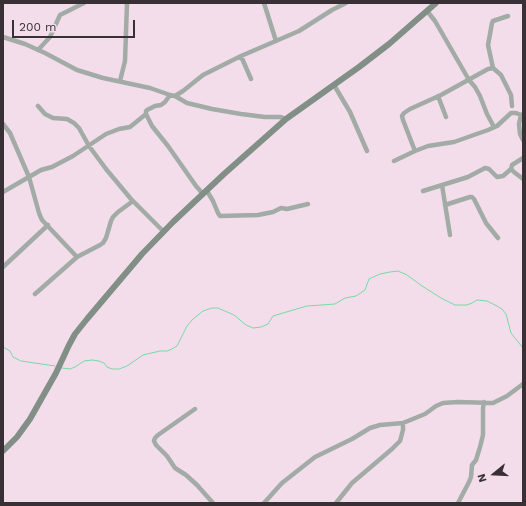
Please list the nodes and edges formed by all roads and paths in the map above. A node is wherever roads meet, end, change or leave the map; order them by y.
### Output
1 (84, 3) edge
2 (127, 3) edge
3 (264, 3) edge
4 (346, 3) edge
5 (436, 3) edge
6 (427, 11) junction
7 (508, 16) dead end
8 (3, 38) edge
9 (276, 41) junction
10 (38, 50) junction
11 (241, 56) junction
12 (493, 68) junction
13 (251, 79) dead end
14 (469, 80) junction
15 (120, 81) junction
16 (334, 85) junction
17 (172, 95) junction
18 (438, 96) junction
19 (38, 106) dead end
20 (512, 106) dead end
21 (146, 114) junction
22 (522, 114) edge
23 (446, 117) dead end
24 (286, 119) junction
25 (3, 124) edge
26 (494, 127) junction
27 (523, 140) edge
28 (89, 146) junction
29 (367, 150) dead end
30 (416, 151) junction
31 (523, 158) edge
32 (394, 161) dead end
33 (511, 169) junction
34 (28, 177) junction
35 (523, 179) edge
36 (442, 185) junction
37 (423, 191) dead end
38 (3, 192) edge
39 (205, 192) junction
40 (133, 201) junction
41 (308, 204) dead end
42 (445, 205) junction
43 (48, 225) junction
44 (164, 232) junction
45 (450, 235) dead end
46 (498, 238) dead end
47 (77, 257) junction
48 (3, 267) edge
49 (35, 294) dead end
50 (523, 384) edge
51 (484, 402) junction
52 (194, 409) dead end
53 (403, 423) junction
54 (3, 451) edge
55 (213, 503) edge
56 (264, 503) edge
57 (336, 503) edge
58 (458, 503) edge

1 - 10 street
2 - 15 street
3 - 9 street
4 - 9 street
5 - 6 main road
6 - 14 street
6 - 16 main road
7 - 12 street
8 - 10 street
9 - 11 street
10 - 15 street
11 - 13 street
11 - 17 street
12 - 14 street
12 - 20 street
14 - 18 street
14 - 26 street
15 - 17 street
16 - 24 main road
16 - 29 street
17 - 21 street
17 - 24 street
18 - 23 street
18 - 30 street
19 - 28 street
21 - 28 street
21 - 39 street
22 - 26 street
22 - 27 street
24 - 39 main road
25 - 34 street
26 - 30 street
28 - 34 street
28 - 40 street
30 - 32 street
31 - 33 street
33 - 35 street
33 - 36 street
34 - 38 street
34 - 43 street
36 - 37 street
36 - 42 street
39 - 41 street
39 - 44 main road
40 - 44 street
40 - 47 street
42 - 45 street
42 - 46 street
43 - 47 street
43 - 48 street
44 - 54 main road
47 - 49 street
50 - 51 street
51 - 53 street
51 - 58 street
52 - 55 street
53 - 56 street
53 - 57 street

